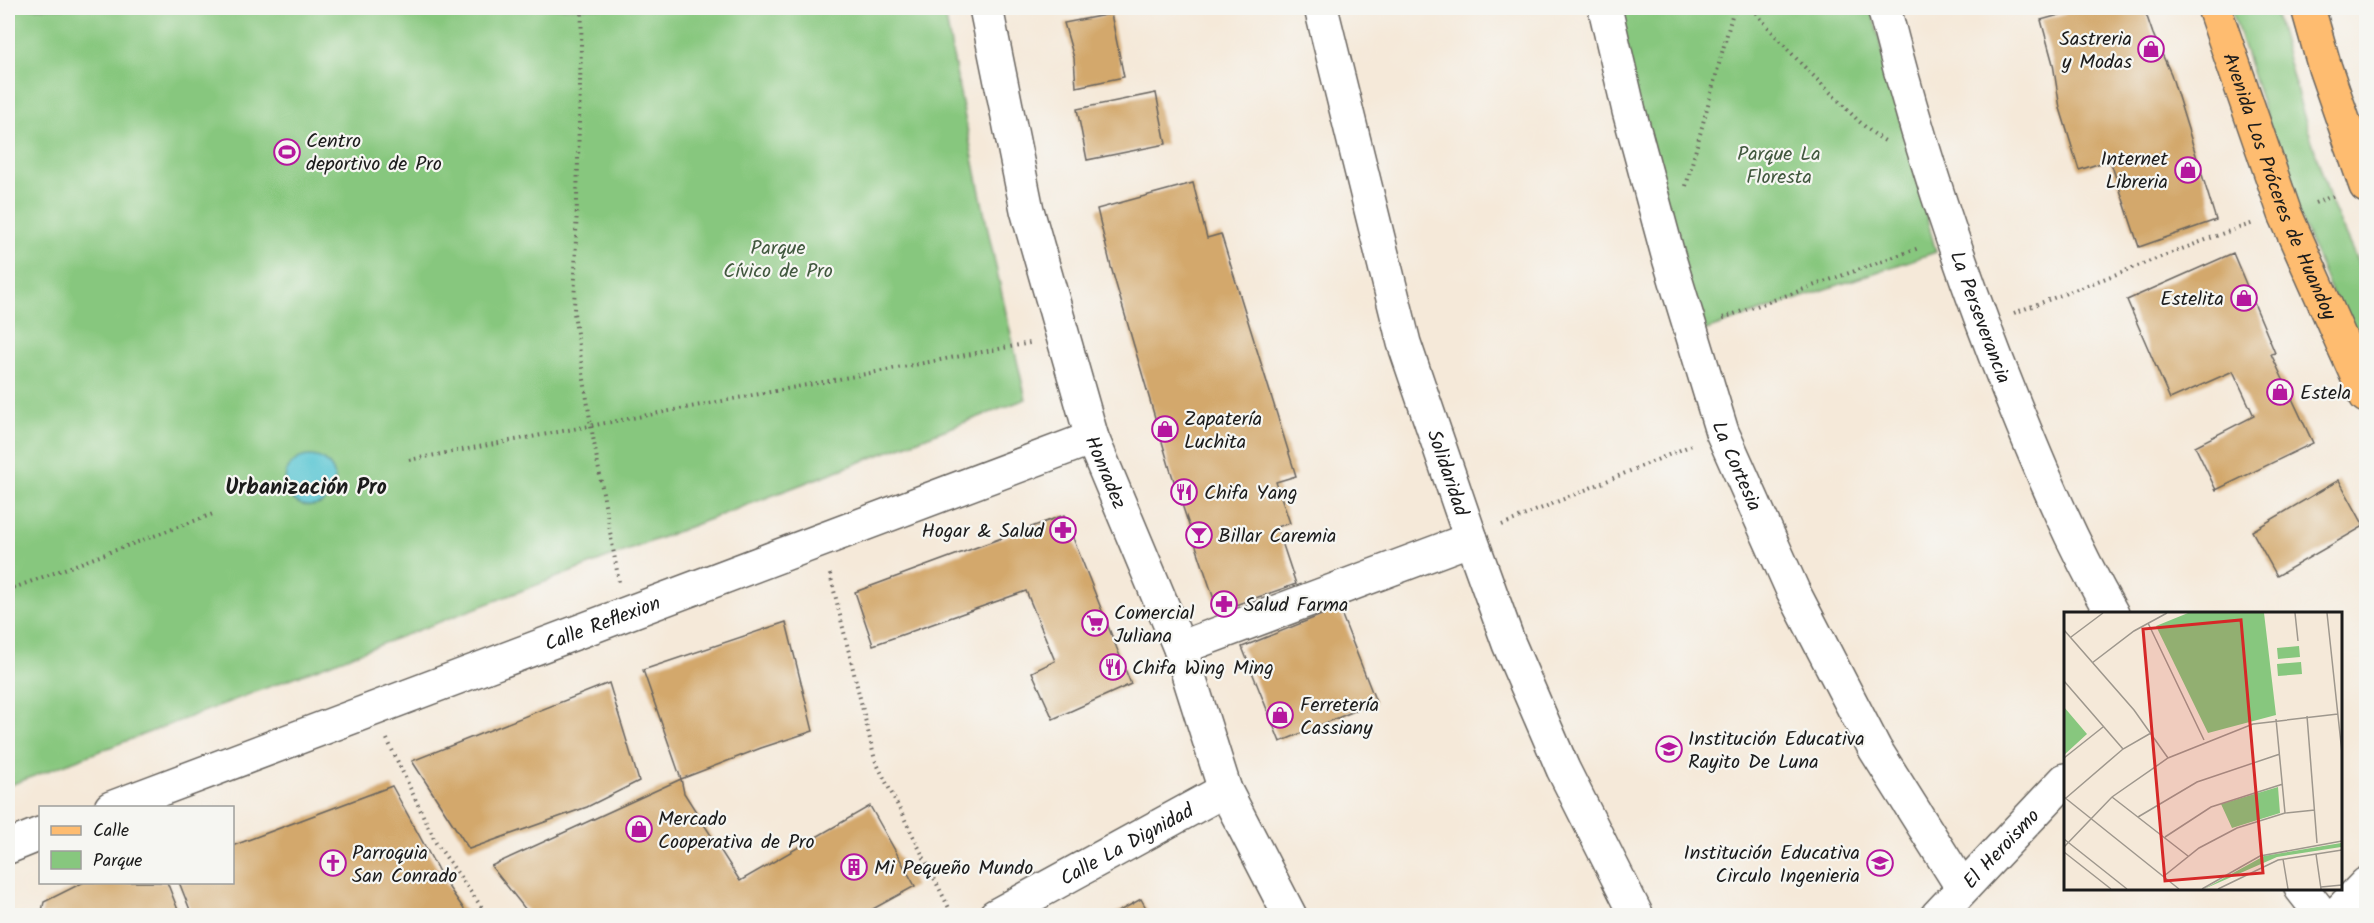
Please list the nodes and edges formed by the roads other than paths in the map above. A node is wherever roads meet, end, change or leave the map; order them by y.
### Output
1 (986, 8) edge
2 (1321, 8) edge
3 (1605, 8) edge
4 (1884, 8) edge
5 (2214, 8) edge
6 (2308, 8) edge
7 (2366, 185) edge
8 (2367, 396) edge
9 (1092, 438) junction
10 (1471, 539) junction
11 (2111, 612) edge
12 (1179, 648) junction
13 (2064, 781) edge
14 (1225, 790) junction
15 (114, 806) edge
16 (39, 834) edge
17 (8, 847) edge
18 (2367, 884) edge
19 (1962, 887) junction
20 (2303, 890) edge
21 (995, 915) edge
22 (1290, 915) edge
23 (1637, 915) edge
24 (1937, 915) edge
25 (2323, 915) edge
26 (2335, 915) edge

1 - 9 street, Honradez
2 - 10 street, Solidaridad
3 - 19 street, La Cortesia
4 - 11 street, La Perseverancia
5 - 8 main road, Avenida Los Próceres de Huandoy
6 - 7 main road
9 - 12 street, Honradez
9 - 15 street, Calle Reflexion
10 - 12 street
10 - 23 street, Solidaridad
12 - 14 street, Honradez
13 - 19 street, El Heroismo
14 - 21 street, Calle La Dignidad
14 - 22 street, Honradez
16 - 17 street
18 - 26 street
19 - 24 street, El Heroismo
20 - 25 street

